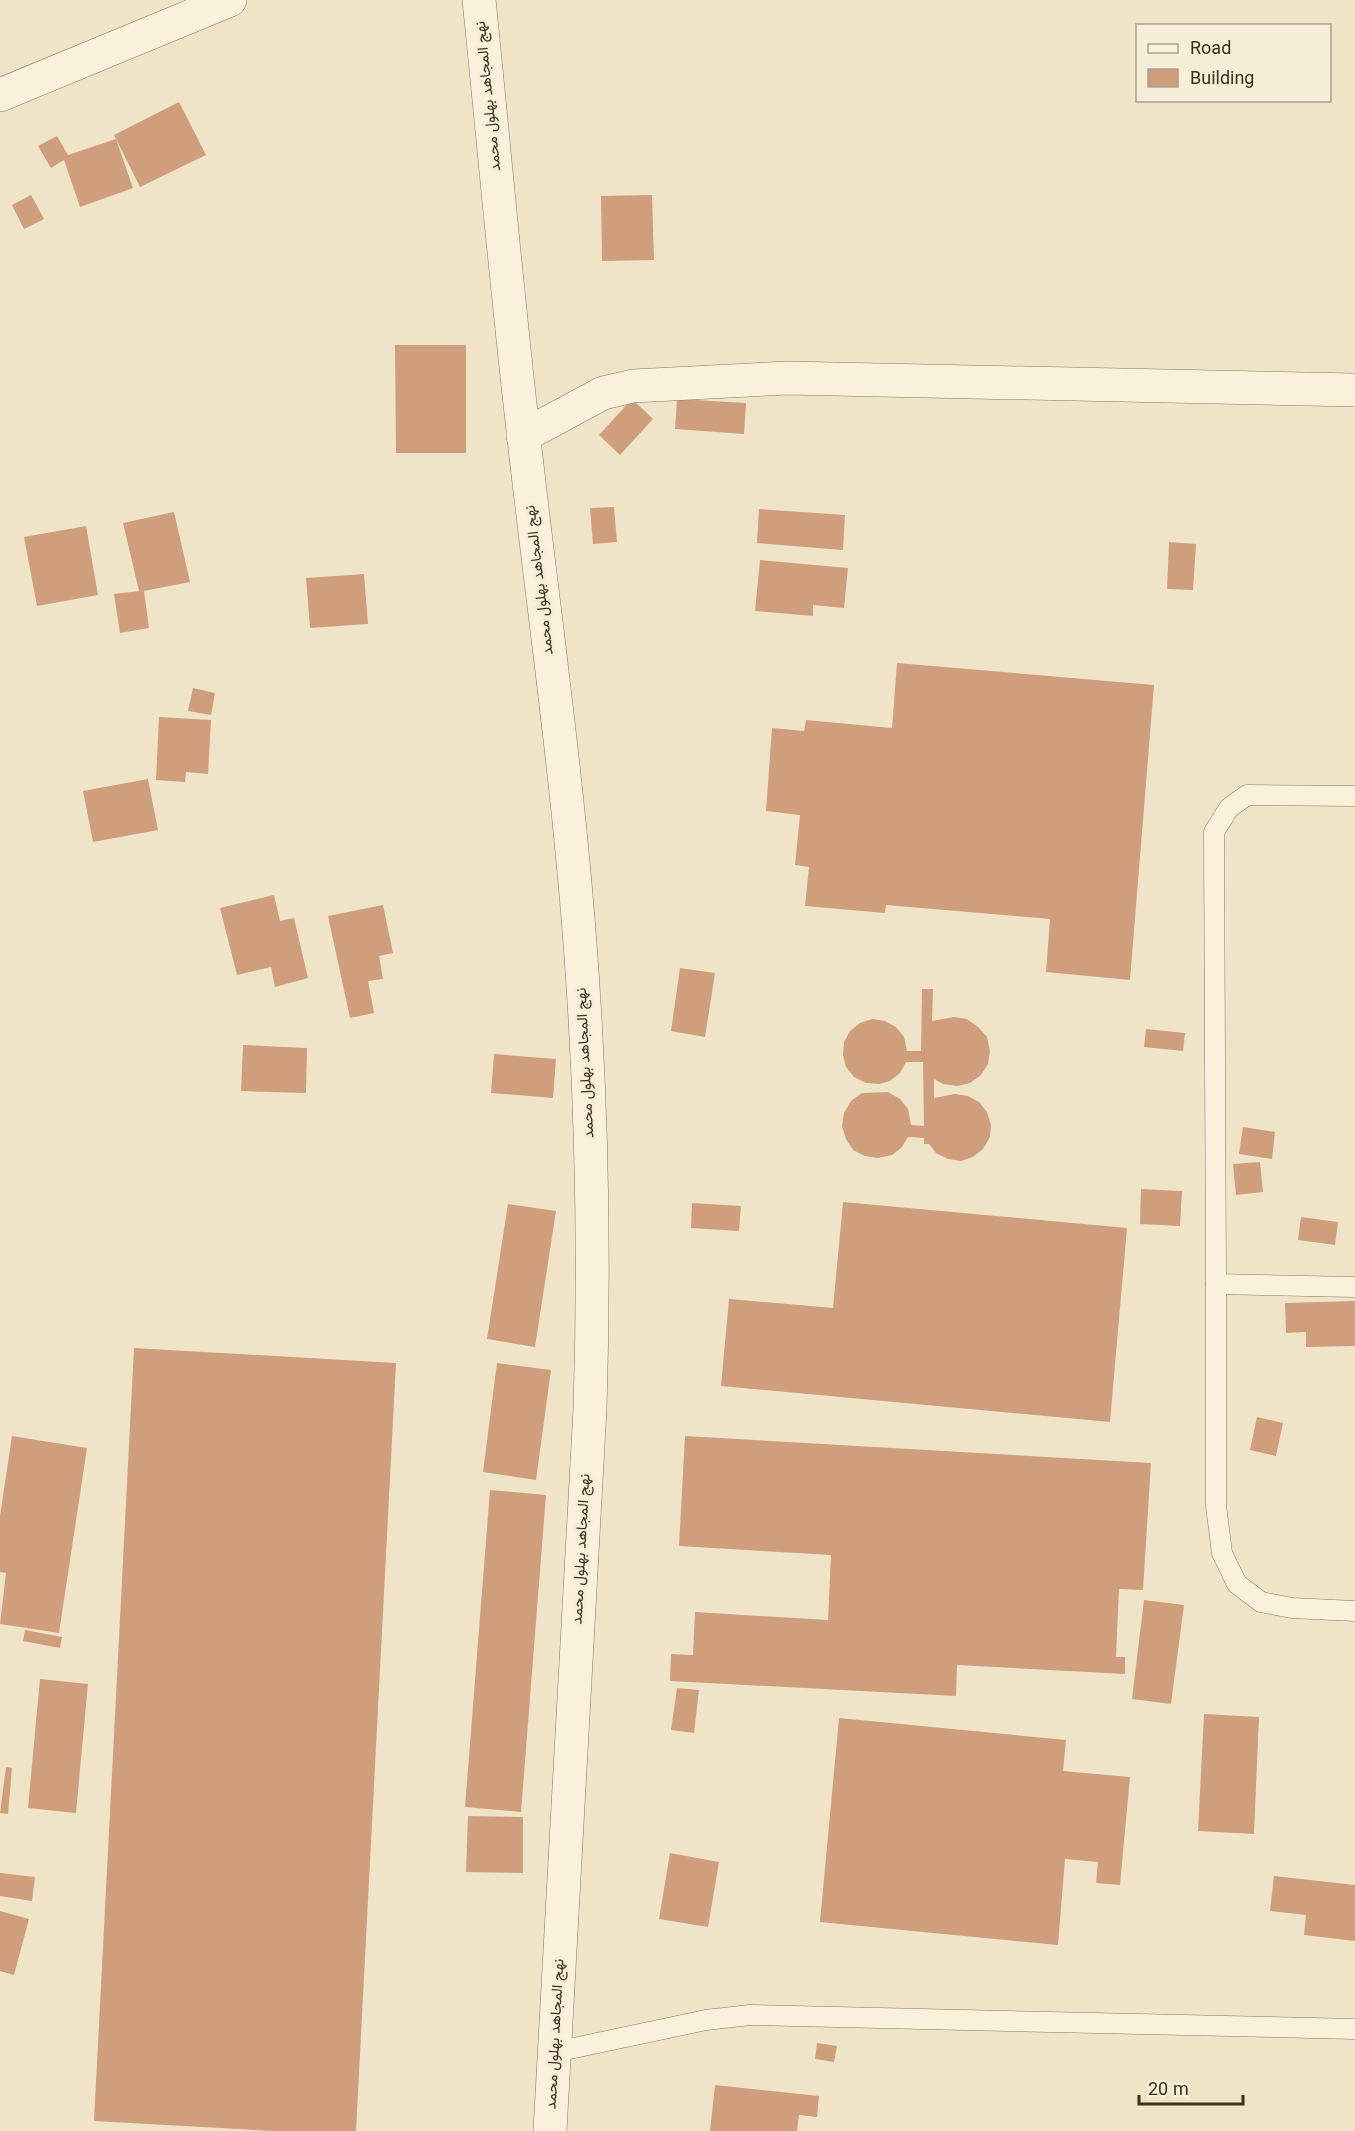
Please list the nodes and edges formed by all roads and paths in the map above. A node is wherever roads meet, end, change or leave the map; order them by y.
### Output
1 (230, 0) edge
2 (479, 0) edge
3 (0, 95) edge
4 (1355, 390) edge
5 (523, 436) junction
6 (1355, 796) edge
7 (1216, 1284) junction
8 (1355, 1287) edge
9 (1355, 1611) edge
10 (1355, 2030) edge
11 (555, 2052) junction
12 (550, 2131) edge

1 - 3 street
2 - 5 street, نهج المجاهد بهلول محمد
4 - 5 street
5 - 11 street, نهج المجاهد بهلول محمد
6 - 7 lane
7 - 8 lane
7 - 9 lane
10 - 11 lane
11 - 12 street, نهج المجاهد بهلول محمد

